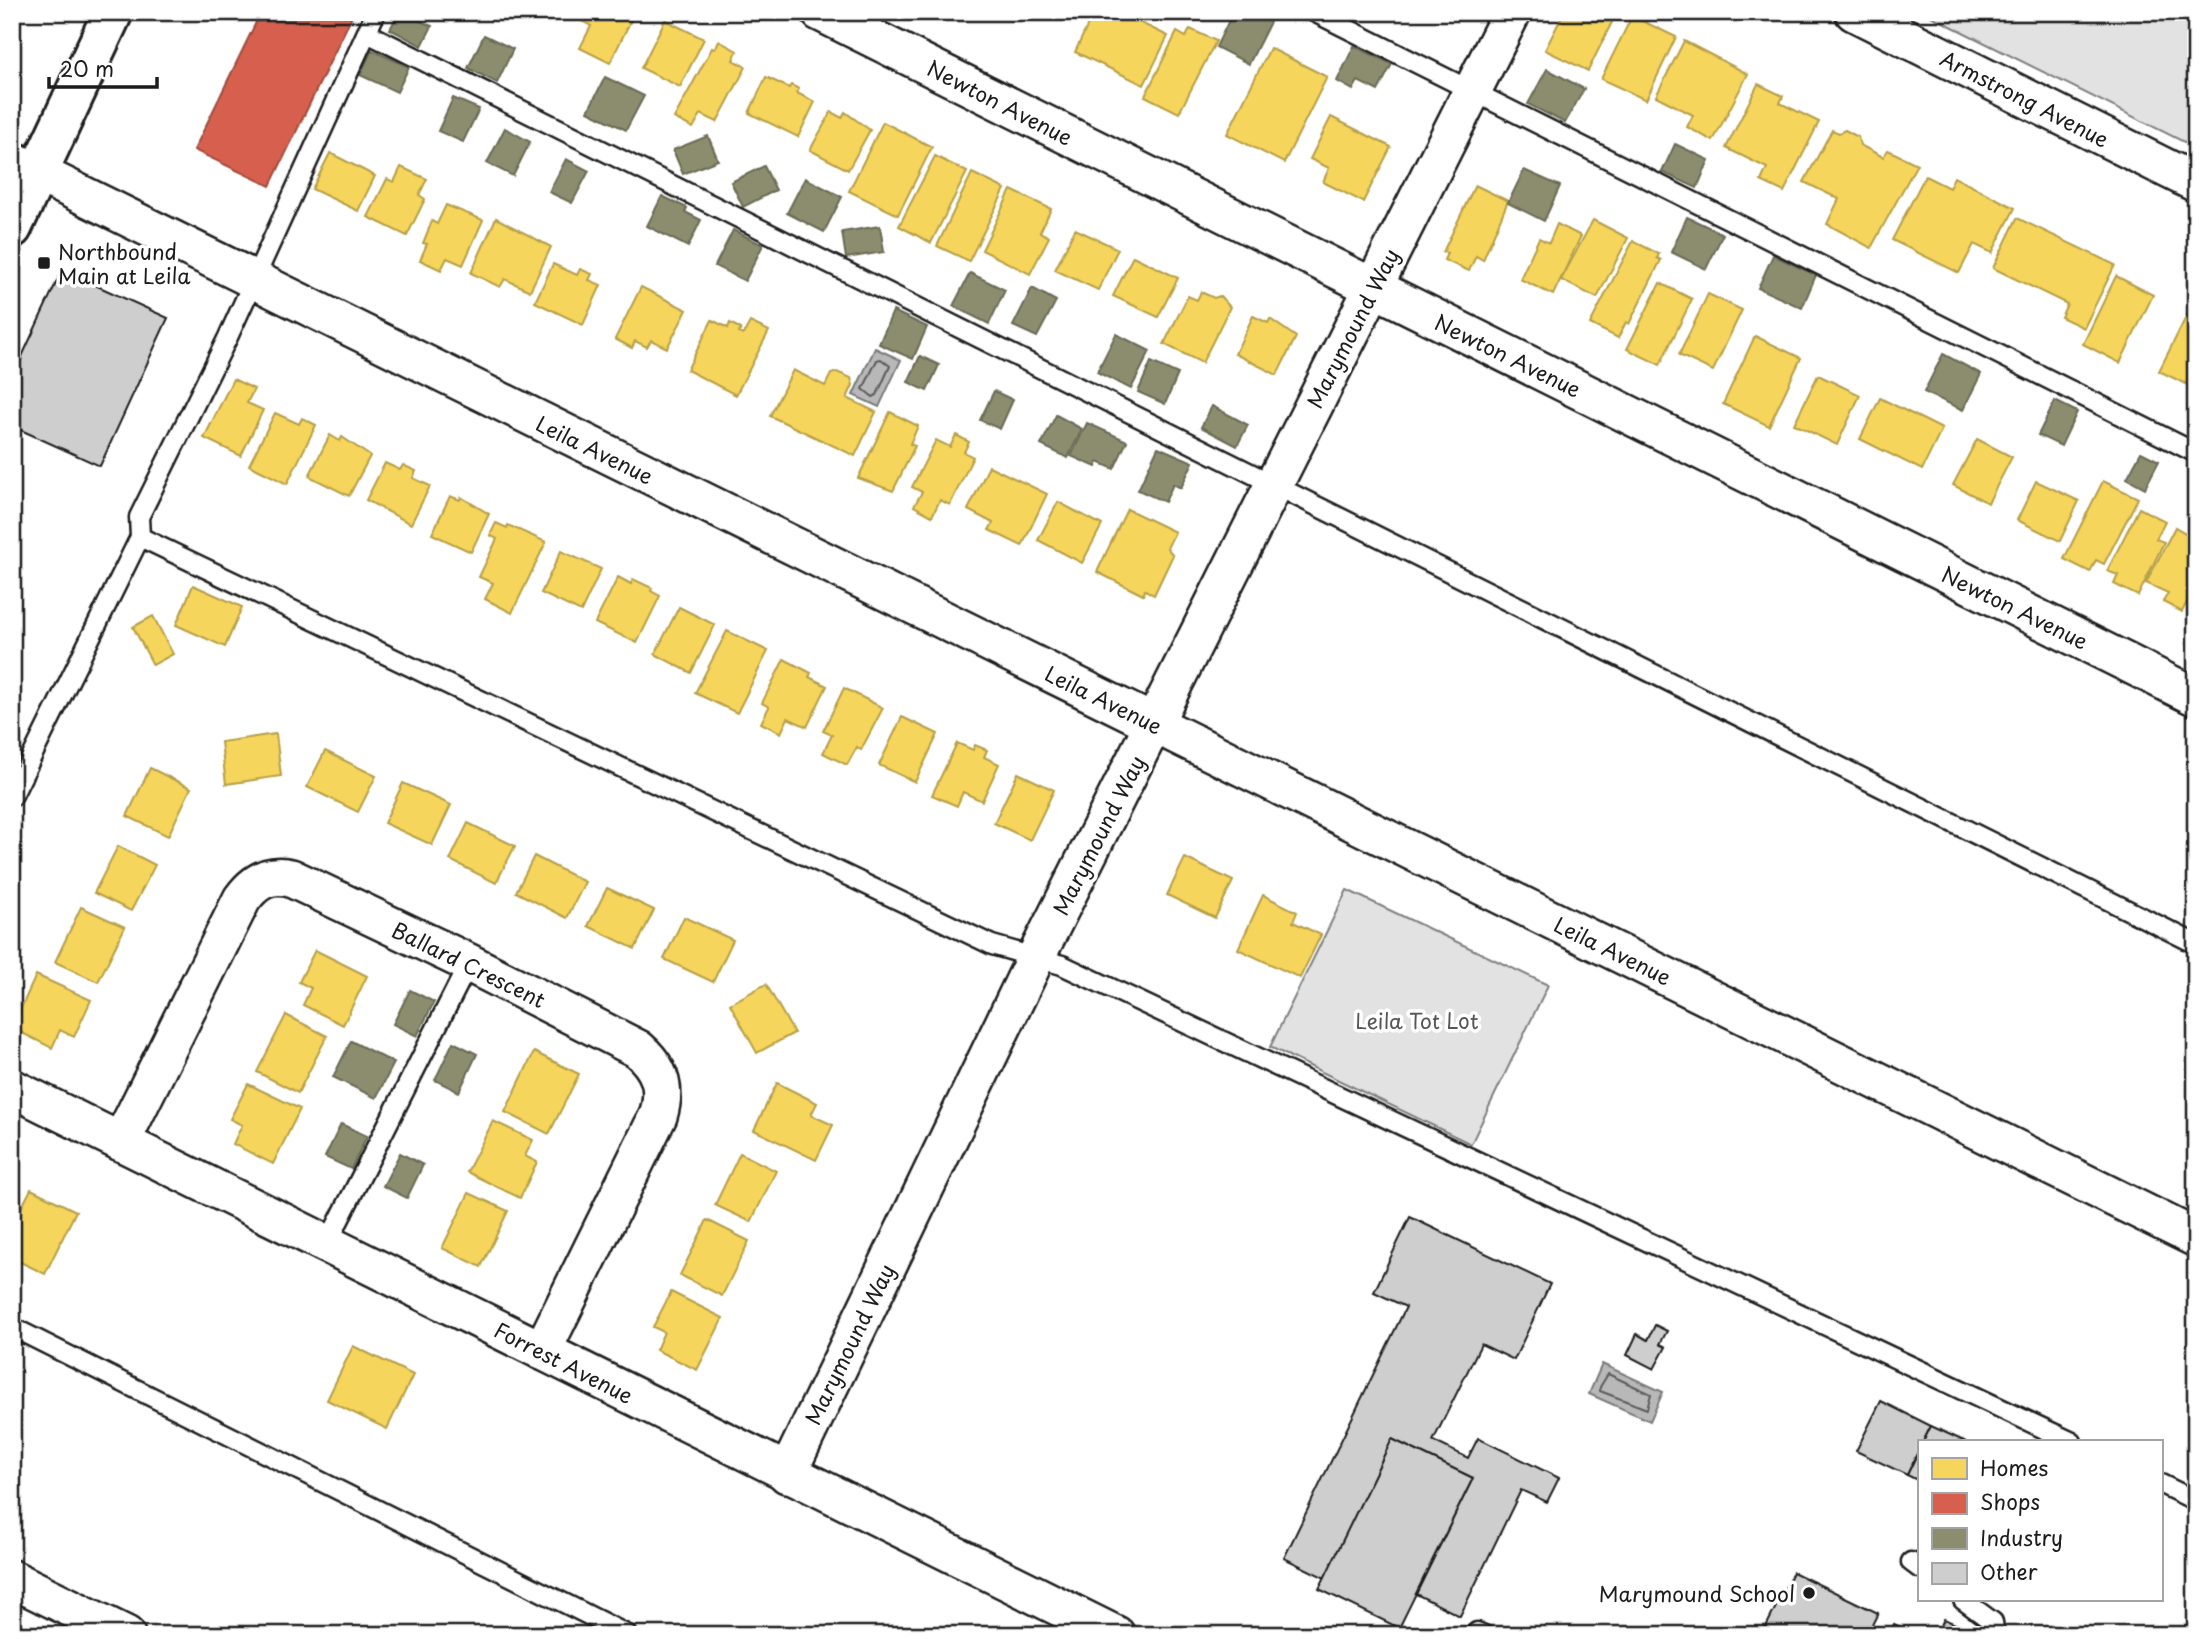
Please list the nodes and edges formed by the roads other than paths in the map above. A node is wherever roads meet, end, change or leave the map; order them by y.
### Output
1 (113, 12) edge
2 (376, 12) edge
3 (820, 12) edge
4 (1314, 12) edge
5 (1511, 12) edge
6 (1854, 12) edge
7 (367, 33) junction
8 (1473, 92) junction
9 (25, 167) edge
10 (2196, 183) edge
11 (12, 229) edge
12 (252, 281) junction
13 (1372, 288) junction
14 (2196, 453) edge
15 (1275, 484) junction
16 (140, 537) junction
17 (2196, 697) edge
18 (1155, 723) junction
19 (12, 797) edge
20 (2196, 944) edge
21 (1035, 959) junction
22 (469, 963) junction
23 (12, 1088) edge
24 (121, 1142) junction
25 (2196, 1238) edge
26 (327, 1244) junction
27 (12, 1327) edge
28 (541, 1351) junction
29 (2068, 1440) edge
30 (787, 1474) junction
31 (2162, 1484) edge
32 (2196, 1501) edge
33 (12, 1578) edge
34 (1966, 1602) edge
35 (126, 1635) edge
36 (628, 1635) edge
37 (1115, 1635) edge
38 (1995, 1635) edge

1 - 9 main road
2 - 7 lane
3 - 13 street, Newton Avenue
4 - 8 lane
5 - 8 street, Marymound Way
6 - 10 street, Armstrong Avenue
7 - 12 lane
7 - 15 lane
8 - 13 street, Marymound Way
8 - 14 lane
9 - 11 main road
9 - 12 street, Leila Avenue
12 - 16 lane
12 - 18 street, Leila Avenue
13 - 15 street, Marymound Way
13 - 17 street, Newton Avenue
15 - 18 street, Marymound Way
15 - 20 lane
16 - 19 lane
16 - 21 lane
18 - 21 street, Marymound Way
18 - 25 street, Leila Avenue
21 - 29 lane
21 - 30 street, Marymound Way
22 - 24 street, Ballard Crescent
22 - 26 lane
22 - 28 street, Ballard Crescent
23 - 24 street, Forrest Avenue
24 - 26 street, Forrest Avenue
26 - 28 street, Forrest Avenue
27 - 36 lane
28 - 30 street, Forrest Avenue
30 - 37 street, Forrest Avenue
31 - 32 lane
33 - 35 street
34 - 38 lane

